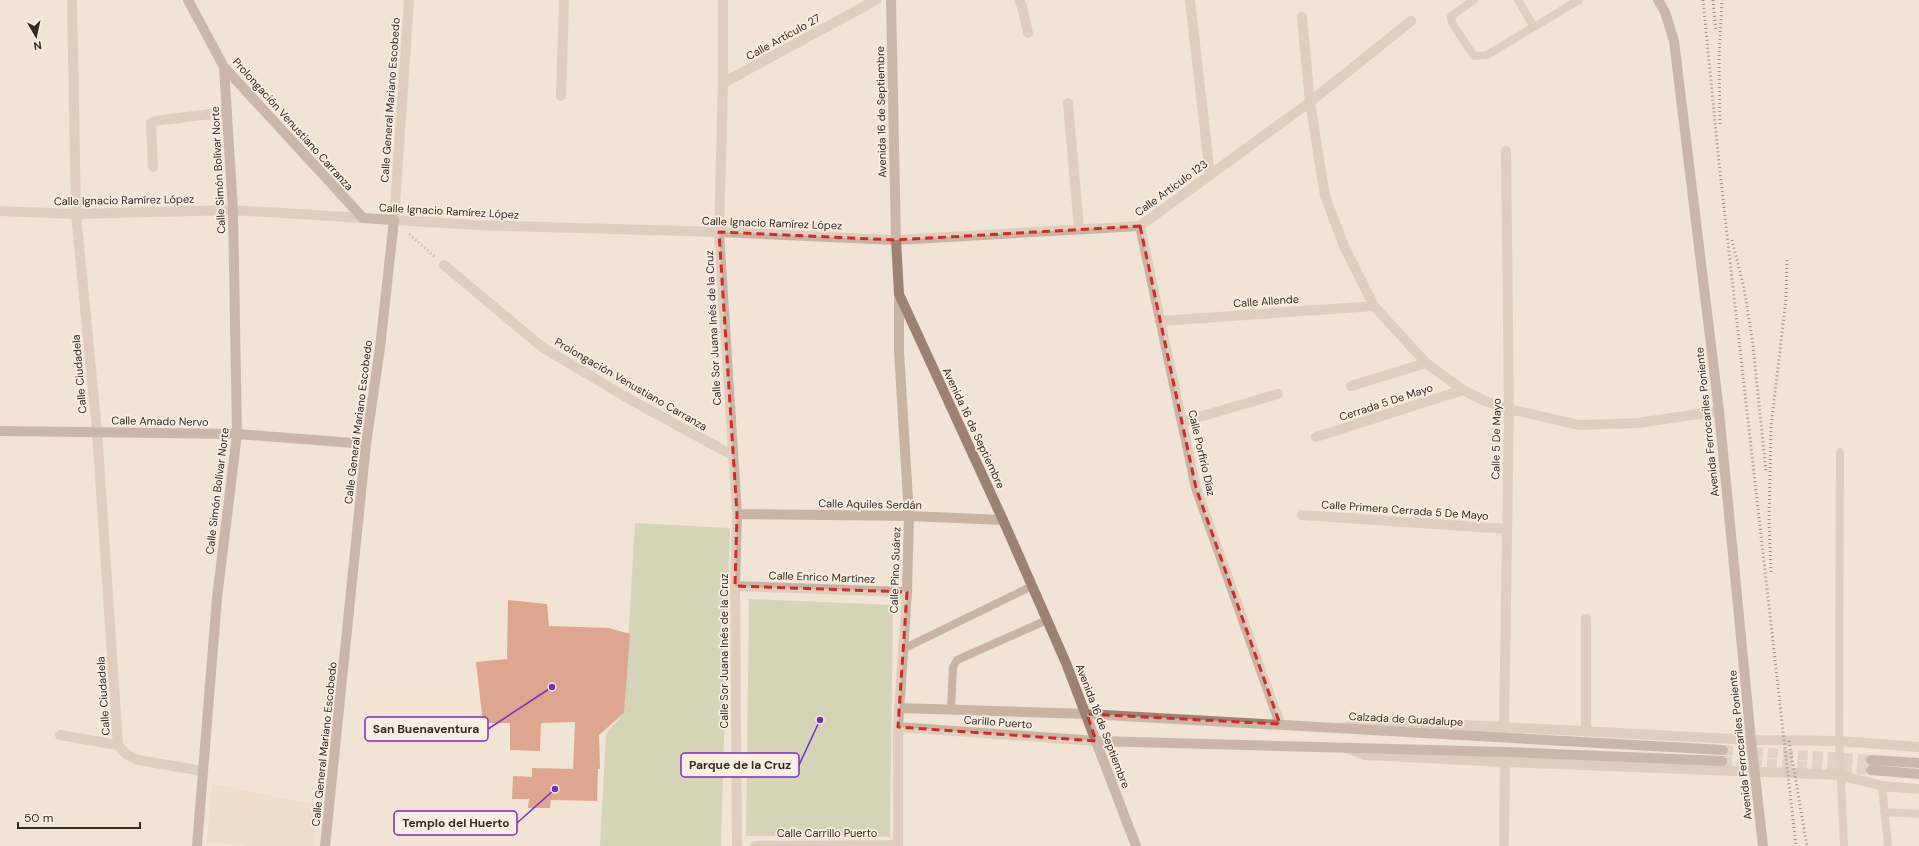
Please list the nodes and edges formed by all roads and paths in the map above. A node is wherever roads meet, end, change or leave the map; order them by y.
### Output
1 (72, 0) edge
2 (188, 0) edge
3 (410, 0) edge
4 (564, 0) edge
5 (723, 0) edge
6 (876, 0) edge
7 (891, 0) edge
8 (1019, 0) edge
9 (1190, 0) edge
10 (1474, 0) edge
11 (1518, 0) edge
12 (1579, 0) edge
13 (1658, 0) edge
14 (1302, 17) dead end
15 (1411, 21) dead end
16 (1534, 27) junction
17 (1028, 33) dead end
18 (224, 67) junction
19 (723, 83) junction
20 (561, 96) dead end
21 (1310, 102) junction
22 (1068, 103) dead end
23 (227, 112) junction
24 (1506, 151) dead end
25 (153, 167) dead end
26 (1210, 175) junction
27 (233, 210) junction
28 (0, 211) edge
29 (76, 214) junction
30 (363, 218) junction
31 (394, 220) junction
32 (1140, 226) junction
33 (1079, 229) junction
34 (719, 232) junction
35 (896, 240) junction
36 (444, 265) joint
37 (899, 294) junction
38 (1374, 306) junction
39 (1160, 320) junction
40 (1426, 363) junction
41 (1351, 386) dead end
42 (1463, 390) junction
43 (1278, 394) dead end
44 (1509, 409) junction
45 (1719, 411) junction
46 (1182, 422) junction
47 (0, 431) edge
48 (97, 431) junction
49 (237, 434) junction
50 (1316, 437) dead end
51 (366, 444) junction
52 (1840, 452) dead end
53 (732, 455) junction
54 (737, 514) junction
55 (909, 516) junction
56 (1302, 516) dead end
57 (1003, 520) junction
58 (1507, 529) junction
59 (735, 586) junction
60 (1032, 586) junction
61 (907, 592) junction
62 (1586, 618) dead end
63 (1048, 620) junction
64 (904, 649) junction
65 (900, 708) junction
66 (951, 710) junction
67 (1087, 714) junction
68 (1280, 724) junction
69 (898, 727) junction
70 (1342, 728) junction
71 (1504, 728) junction
72 (1586, 732) junction
73 (60, 735) dead end
74 (1750, 740) junction
75 (1096, 741) junction
76 (1839, 741) junction
77 (118, 745) junction
78 (1347, 748) junction
79 (1919, 748) edge
80 (1723, 750) tunnel mouth
81 (1722, 761) tunnel mouth
82 (1505, 762) junction
83 (1919, 763) edge
84 (1754, 770) junction
85 (203, 771) junction
86 (1840, 774) junction
87 (1919, 774) edge
88 (1882, 786) junction
89 (1919, 789) edge
90 (1884, 812) junction
91 (1919, 814) edge
92 (197, 846) edge
93 (325, 846) edge
94 (737, 846) edge
95 (756, 846) edge
96 (898, 846) edge
97 (1136, 846) edge
98 (1504, 846) edge
99 (1762, 846) edge
100 (1844, 846) edge
101 (1888, 846) edge

1 - 29 street, Calle Ciudadela
2 - 18 main road, Prolongación Venustiano Carranza
3 - 31 street, Calle General Mariano Escobedo
4 - 20 street
5 - 19 street, Calle Sor Juana Inés de la Cruz
6 - 19 street, Calle Artículo 27
7 - 35 main road, Avenida 16 de Septiembre
8 - 17 street
9 - 26 street
10 - 16 lane
11 - 16 lane
12 - 16 lane
13 - 45 main road, Avenida Ferrocariles Poniente
14 - 21 street
15 - 21 street, Calle Artículo 123
18 - 23 main road, Calle Simón Bolívar Norte
18 - 30 main road, Prolongación Venustiano Carranza
19 - 34 street, Calle Sor Juana Inés de la Cruz
21 - 26 street, Calle Artículo 123
21 - 38 street
22 - 33 street
23 - 25 street
23 - 27 main road, Calle Simón Bolívar Norte
24 - 44 street, Calle 5 De Mayo
26 - 32 street, Calle Artículo 123
27 - 29 street, Calle Ignacio Ramírez López
27 - 30 street, Calle Ignacio Ramírez López
27 - 49 main road, Calle Simón Bolívar Norte
28 - 29 street, Calle Ignacio Ramírez López
29 - 48 street, Calle Ciudadela
30 - 31 main road, Calle Ignacio Ramírez López
31 - 34 street, Calle Ignacio Ramírez López
31 - 36 path
31 - 51 main road, Calle General Mariano Escobedo
32 - 33 street, Calle Artículo 123
32 - 39 street, Calle Porfirio Díaz
33 - 35 street, Calle Artículo 123
34 - 35 street, Calle Ignacio Ramírez López
34 - 53 street, Calle Sor Juana Inés de la Cruz
35 - 37 main road, Avenida 16 de Septiembre
36 - 53 street, Prolongación Venustiano Carranza
37 - 55 street, Calle Pino Suárez
37 - 57 main road, Avenida 16 de Septiembre
38 - 39 street, Calle Allende
38 - 40 street
39 - 46 street, Calle Porfirio Díaz
40 - 41 street
40 - 42 street
42 - 44 street
42 - 50 street, Cerrada 5 De Mayo
43 - 46 street
44 - 45 street
44 - 58 street, Calle 5 De Mayo
45 - 74 main road, Avenida Ferrocariles Poniente
46 - 68 street, Calle Porfirio Díaz
47 - 48 main road, Calle Amado Nervo
48 - 49 main road, Calle Amado Nervo
48 - 77 street, Calle Ciudadela
49 - 51 main road, Calle Amado Nervo
49 - 85 main road, Calle Simón Bolívar Norte
51 - 93 main road, Calle General Mariano Escobedo
52 - 76 lane
53 - 54 street, Calle Sor Juana Inés de la Cruz
54 - 55 street, Calle Aquiles Serdán
54 - 59 street, Calle Sor Juana Inés de la Cruz
55 - 57 street, Calle Aquiles Serdán
55 - 61 street, Calle Pino Suárez
56 - 58 street, Calle Primera Cerrada 5 De Mayo
57 - 60 main road, Avenida 16 de Septiembre
58 - 71 street, Calle 5 De Mayo
59 - 61 street, Calle Enrico Martínez
59 - 94 street, Calle Sor Juana Inés de la Cruz
60 - 63 main road, Avenida 16 de Septiembre
60 - 64 lane
61 - 64 street, Calle Pino Suárez
62 - 72 street
63 - 66 lane
63 - 67 main road, Avenida 16 de Septiembre
64 - 65 street, Calle Pino Suárez
65 - 66 street, Carillo Puerto
65 - 69 street, Calle Pino Suárez
66 - 67 street, Carillo Puerto
67 - 68 main road, Calzada de Guadalupe
67 - 75 main road, Avenida 16 de Septiembre
68 - 70 main road, Calzada de Guadalupe
69 - 75 street, Carillo Puerto
69 - 96 street, Calle Pino Suárez
70 - 71 street
70 - 80 main road, Calzada de Guadalupe
71 - 72 street
72 - 74 street
73 - 77 street, Calle Ciudadela
74 - 76 street
74 - 84 main road, Avenida Ferrocariles Poniente
75 - 78 main road
75 - 97 main road, Avenida 16 de Septiembre
76 - 79 street
76 - 86 lane
77 - 85 street, Calle Ciudadela
78 - 81 main road
78 - 82 street
82 - 84 street
82 - 98 street
83 - 87 main road
84 - 86 street
84 - 99 main road, Avenida Ferrocariles Poniente
85 - 92 main road, Calle Simón Bolívar Norte
86 - 88 street
86 - 100 lane
88 - 89 street
88 - 90 lane
90 - 91 lane
90 - 101 lane
95 - 96 street, Calle Carrillo Puerto

